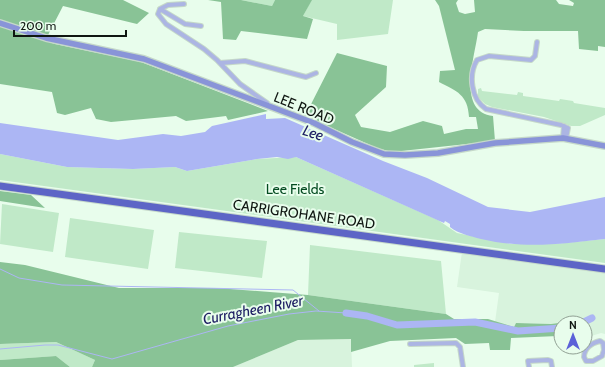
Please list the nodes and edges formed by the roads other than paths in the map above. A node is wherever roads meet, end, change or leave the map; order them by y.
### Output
1 (184, 4) dead end
2 (160, 9) junction
3 (0, 23) edge
4 (201, 26) dead end
5 (537, 42) dead end
6 (220, 63) junction
7 (316, 73) dead end
8 (272, 107) junction
9 (564, 138) junction
10 (605, 146) edge
11 (0, 186) edge
12 (605, 268) edge
13 (410, 344) dead end
14 (591, 364) edge
15 (463, 367) edge
16 (529, 367) edge
17 (552, 367) edge

1 - 2 street
2 - 4 street
2 - 6 street
3 - 8 street, LEE ROAD
5 - 9 street
6 - 7 street
6 - 8 street
8 - 9 street, LEE ROAD
9 - 10 street, LEE ROAD
11 - 12 highway, CARRIGROHANE ROAD
13 - 15 street
14 - 14 street
16 - 17 street

